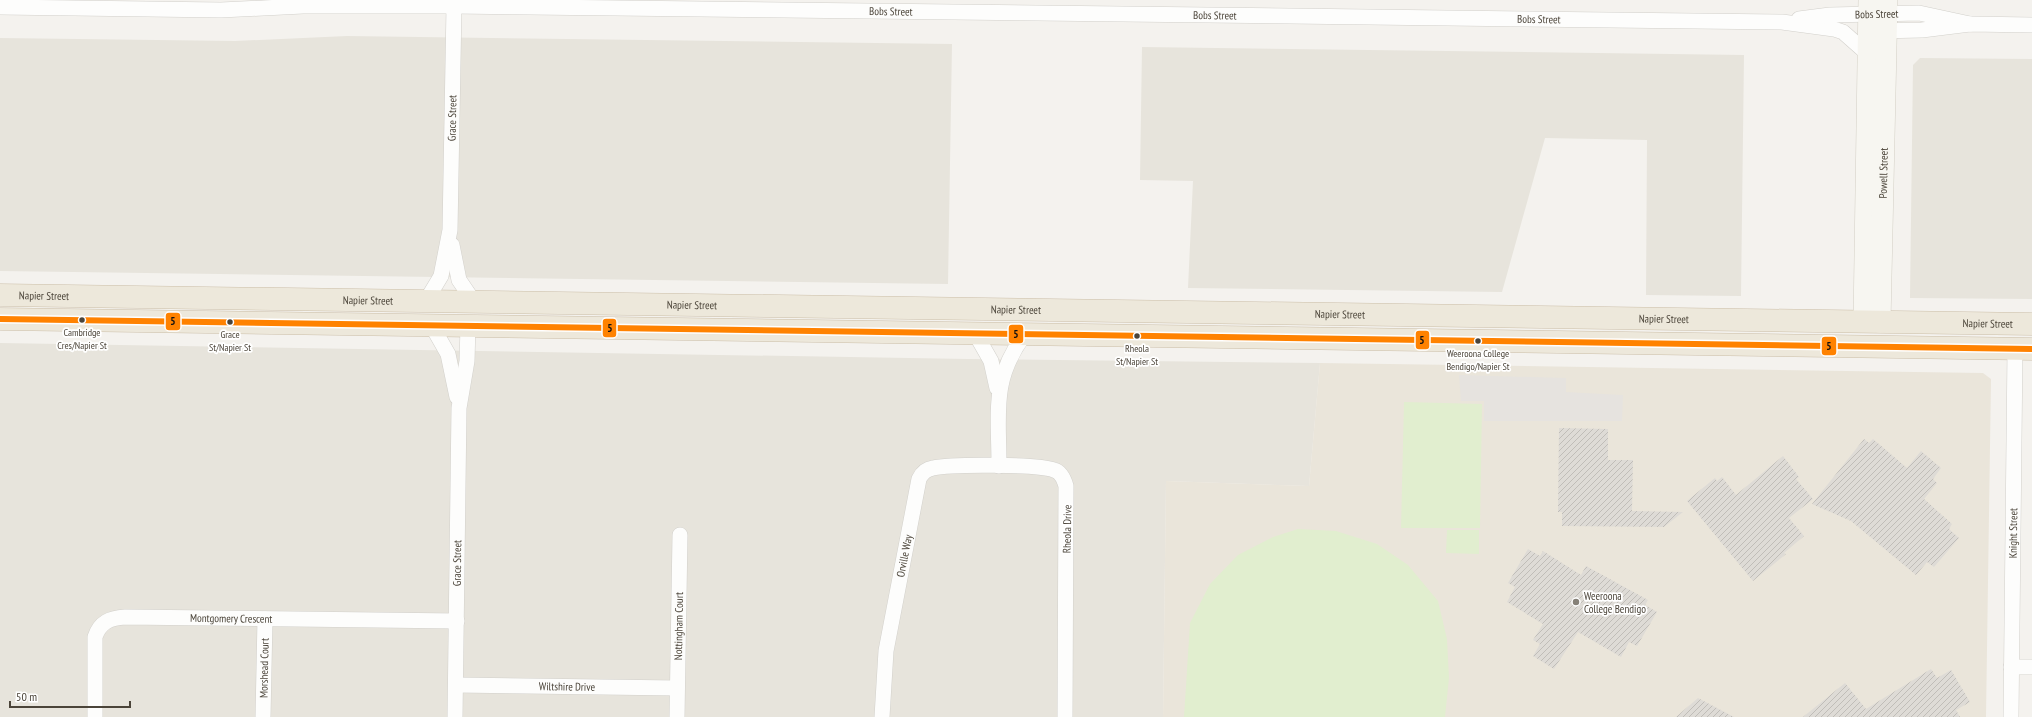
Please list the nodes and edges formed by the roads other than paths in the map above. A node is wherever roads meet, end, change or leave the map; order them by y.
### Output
1 (454, 6) junction
2 (0, 7) edge
3 (1878, 15) edge
4 (1782, 22) junction
5 (2032, 25) edge
6 (1869, 55) junction
7 (450, 230) junction
8 (0, 295) edge
9 (221, 298) junction
10 (308, 300) junction
11 (426, 301) junction
12 (474, 302) junction
13 (1006, 309) junction
14 (0, 319) edge
15 (1872, 322) junction
16 (2032, 324) edge
17 (363, 326) junction
18 (432, 326) junction
19 (468, 326) junction
20 (975, 333) junction
21 (1025, 334) junction
22 (1129, 335) junction
23 (1872, 347) junction
24 (2024, 349) edge
25 (999, 399) junction
26 (459, 408) junction
27 (998, 466) junction
28 (680, 535) dead end
29 (265, 619) junction
30 (457, 621) junction
31 (2011, 667) junction
32 (2032, 667) edge
33 (456, 685) junction
34 (677, 688) junction
35 (95, 717) edge
36 (263, 717) edge
37 (456, 717) edge
38 (677, 717) edge
39 (882, 717) edge
40 (1065, 717) edge
41 (2010, 717) edge

1 - 2 street, Bobs Street
1 - 4 street, Bobs Street
1 - 7 street, Grace Street
3 - 4 street, Bobs Street
3 - 5 street, Bobs Street
3 - 6 street, Powell Street
3 - 15 street, Powell Street
4 - 6 street, Bobs Street
6 - 15 street, Powell Street
7 - 11 street, Grace Street
7 - 12 street, Grace Street
8 - 9 highway, Napier Street
9 - 10 highway, Napier Street
9 - 17 highway
10 - 11 highway, Napier Street
10 - 19 highway
11 - 12 highway, Napier Street
12 - 13 highway, Napier Street
13 - 15 highway, Napier Street
13 - 22 highway
14 - 17 highway
15 - 16 highway, Napier Street
15 - 23 highway, Powell Street
17 - 18 highway
18 - 19 highway
18 - 26 street, Grace Street
19 - 20 highway
19 - 26 street, Grace Street
20 - 21 highway
20 - 25 street
21 - 22 highway
21 - 25 street
22 - 23 highway
23 - 24 highway
24 - 31 street, Knight Street
25 - 27 street
26 - 30 street, Grace Street
27 - 39 street, Orville Way
27 - 40 street, Rheola Drive
28 - 34 street, Nottingham Court
29 - 30 street, Montgomery Crescent
29 - 35 street, Montgomery Crescent
29 - 36 street, Morshead Court
30 - 33 street, Grace Street
31 - 32 street
31 - 41 street, Knight Street
33 - 34 street, Wiltshire Drive
33 - 37 street, Grace Street
34 - 38 street, Nottingham Court

